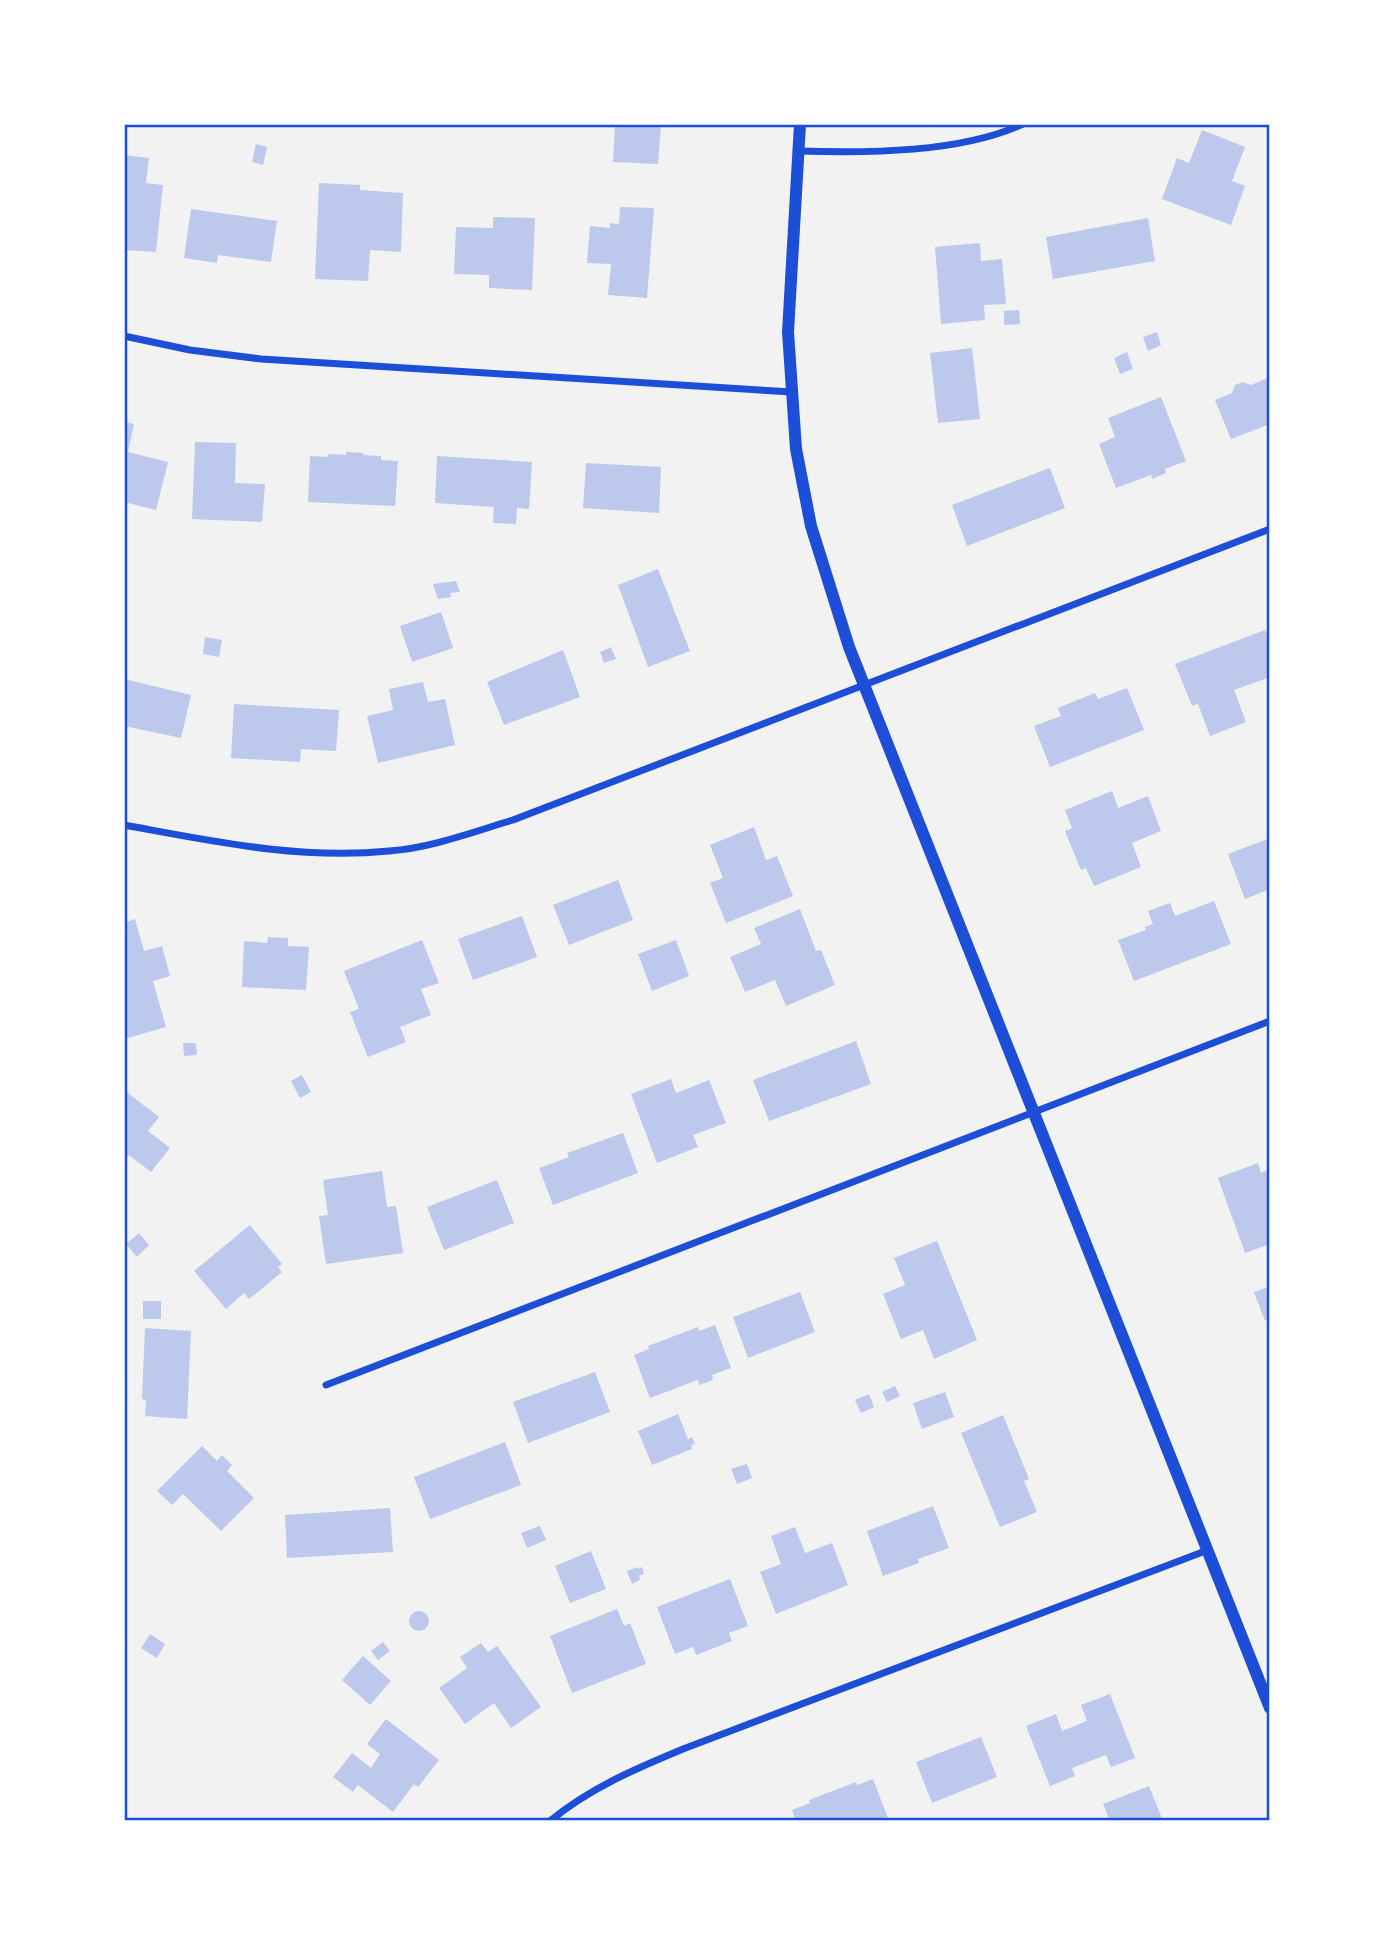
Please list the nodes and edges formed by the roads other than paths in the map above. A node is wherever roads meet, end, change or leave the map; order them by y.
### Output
1 (800, 124) edge
2 (1023, 124) edge
3 (799, 151) junction
4 (124, 336) edge
5 (792, 392) junction
6 (1270, 529) edge
7 (866, 683) junction
8 (124, 825) edge
9 (1270, 1021) edge
10 (1034, 1112) junction
11 (326, 1385) dead end
12 (1208, 1550) junction
13 (1270, 1708) edge
14 (550, 1821) edge

1 - 3 street
2 - 3 street
3 - 5 street
4 - 5 street
5 - 7 street
6 - 7 street
7 - 8 street
7 - 10 street
9 - 10 street
10 - 11 street
10 - 12 street
12 - 13 street
12 - 14 street

